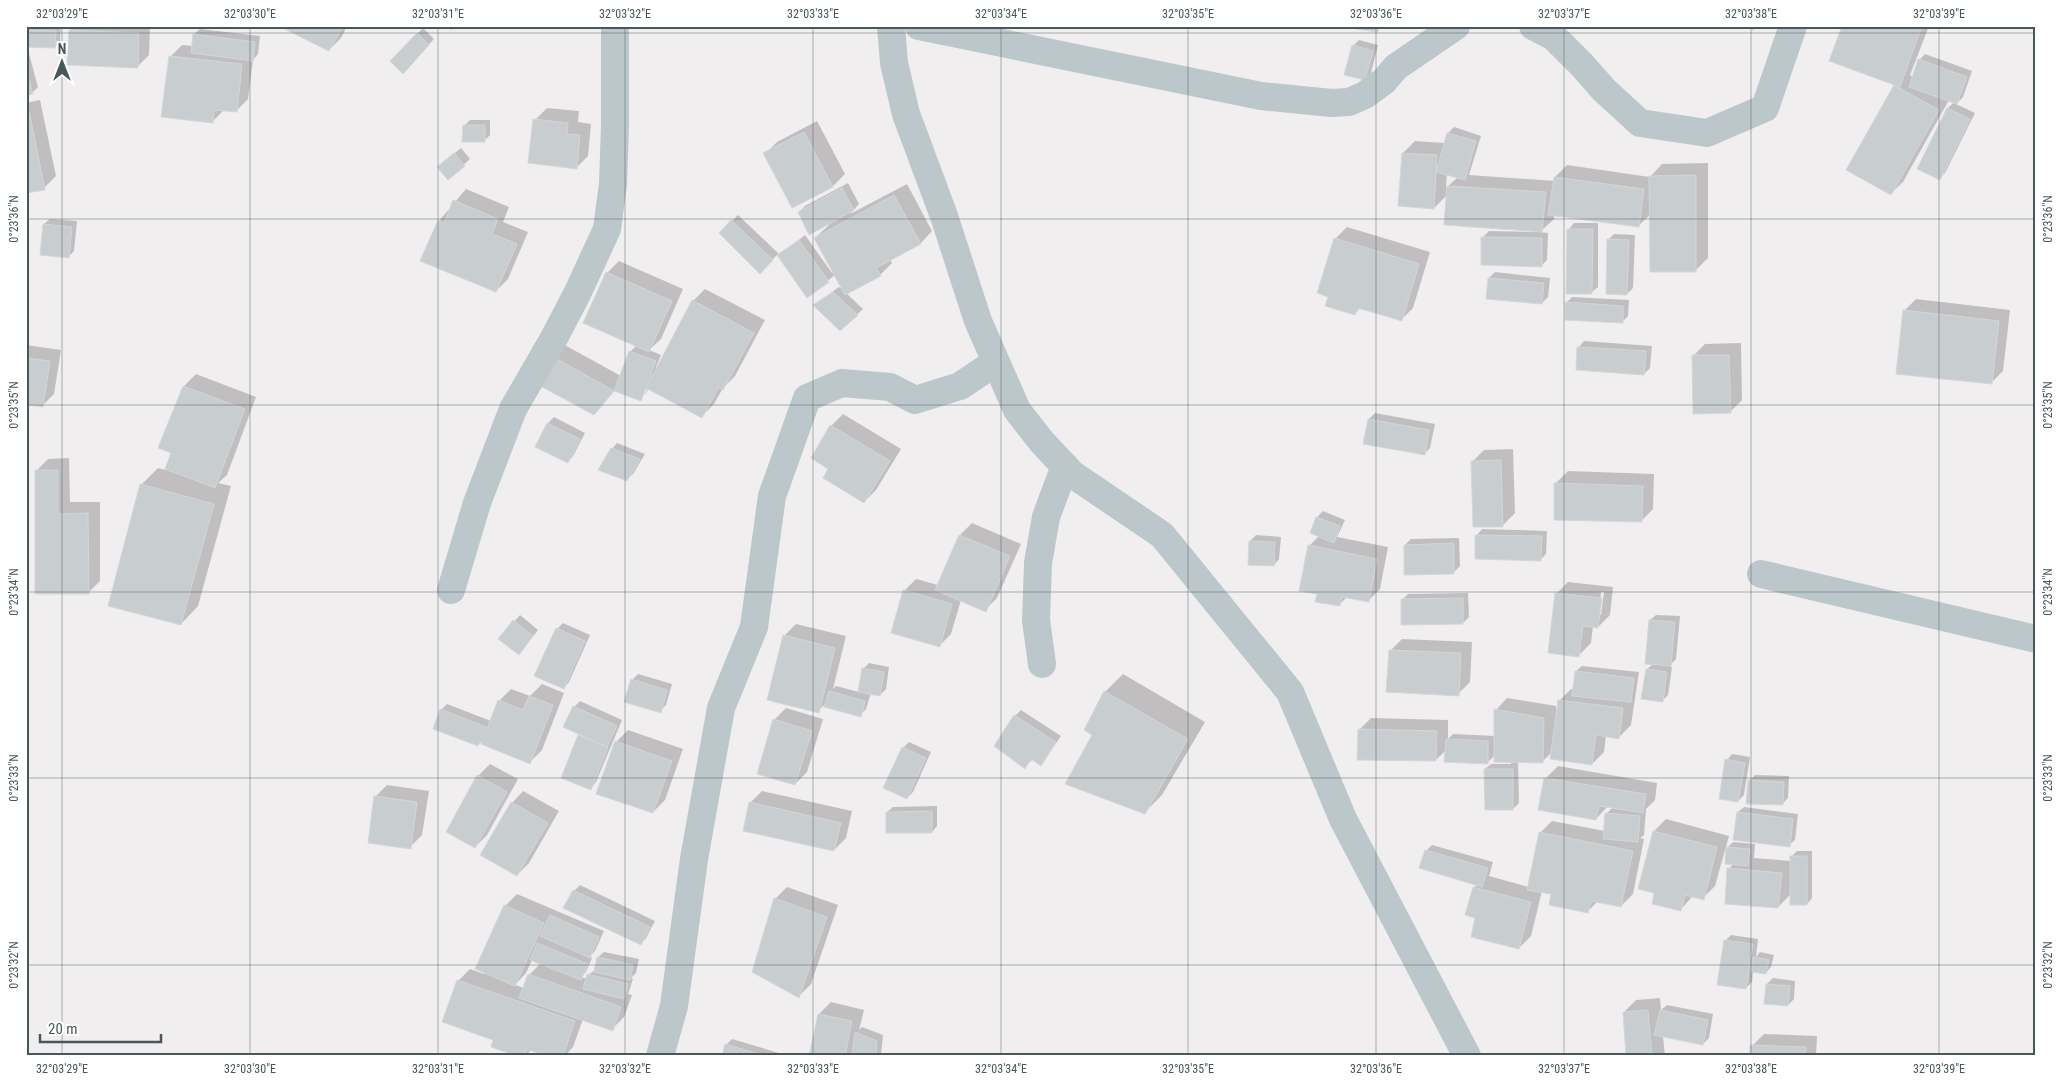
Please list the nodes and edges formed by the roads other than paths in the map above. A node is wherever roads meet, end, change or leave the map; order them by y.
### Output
1 (615, 26) edge
2 (891, 26) edge
3 (919, 26) edge
4 (1456, 26) edge
5 (1533, 26) edge
6 (1793, 26) edge
7 (996, 362) junction
8 (1065, 466) junction
9 (1761, 574) dead end
10 (451, 590) dead end
11 (2036, 639) edge
12 (1042, 664) dead end
13 (660, 1056) edge
14 (1467, 1056) edge

1 - 10 street
2 - 7 street
3 - 4 street
5 - 6 street
7 - 8 street
7 - 13 street
8 - 12 street
8 - 14 street
9 - 11 street

